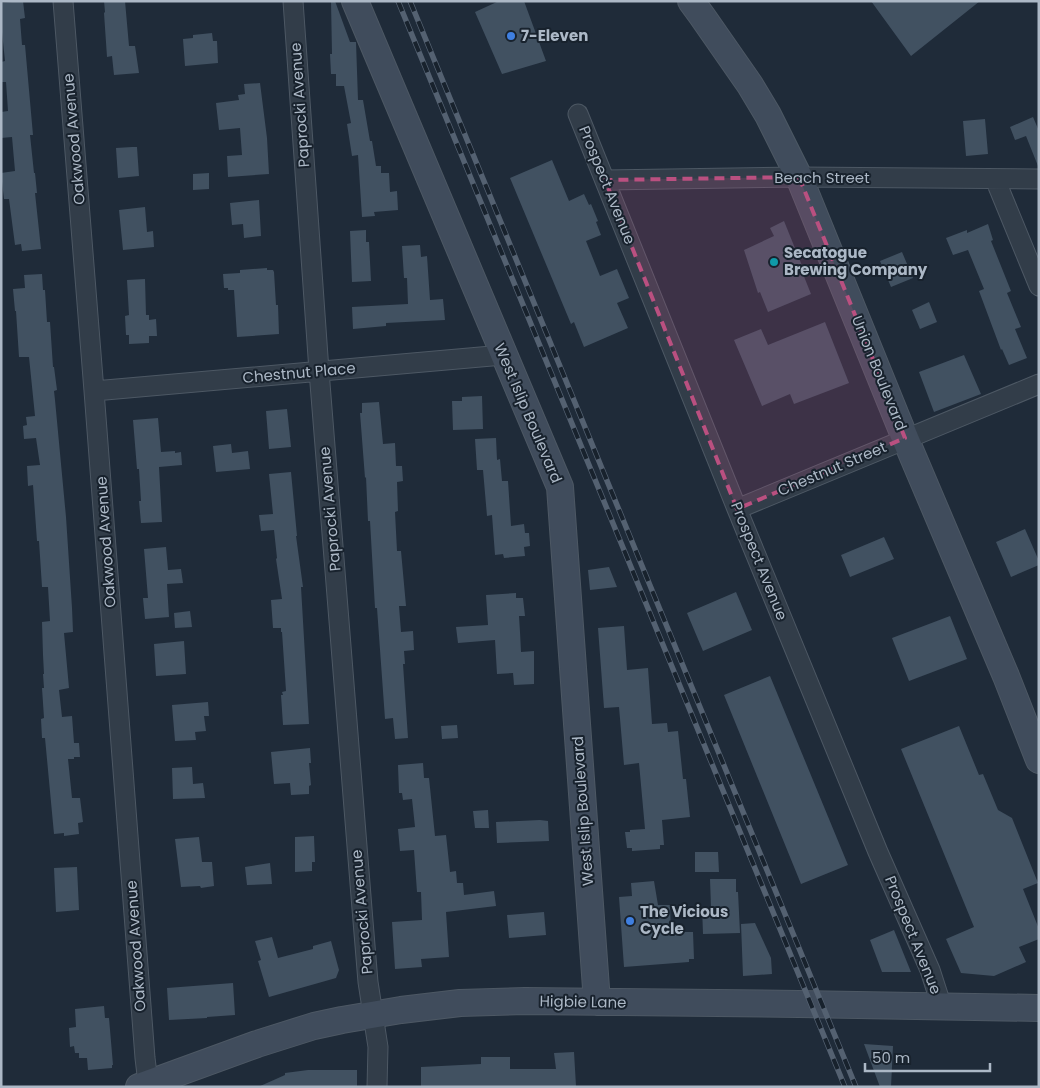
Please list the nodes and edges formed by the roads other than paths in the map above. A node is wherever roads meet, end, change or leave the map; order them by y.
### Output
1 (62, 1) edge
2 (293, 1) edge
3 (355, 1) edge
4 (691, 1) edge
5 (578, 114) dead end
6 (799, 177) junction
7 (996, 179) junction
8 (1039, 179) edge
9 (605, 180) junction
10 (1039, 286) edge
11 (503, 355) junction
12 (319, 371) junction
13 (1039, 384) edge
14 (94, 391) junction
15 (905, 438) junction
16 (737, 509) junction
17 (1039, 760) edge
18 (597, 1002) junction
19 (940, 1007) junction
20 (1039, 1008) edge
21 (373, 1015) junction
22 (143, 1085) edge
23 (377, 1087) edge

1 - 14 street, Oakwood Avenue
2 - 12 street, Paprocki Avenue
3 - 11 main road, West Islip Boulevard
4 - 6 main road, Union Boulevard
5 - 9 street, Prospect Avenue
6 - 7 street, Beach Street
6 - 9 street, Beach Street
6 - 15 main road, Union Boulevard
7 - 8 street, Beach Street
7 - 10 street
9 - 16 street, Prospect Avenue
11 - 12 street, Chestnut Place
11 - 18 main road, West Islip Boulevard
12 - 14 street, Chestnut Place
12 - 21 street, Paprocki Avenue
13 - 15 street, Chestnut Street
14 - 22 street, Oakwood Avenue
15 - 16 street, Chestnut Street
15 - 17 main road, Union Boulevard
16 - 19 street, Prospect Avenue
18 - 19 main road, Higbie Lane
18 - 21 main road, Higbie Lane
19 - 20 main road, Higbie Lane
21 - 22 main road, Higbie Lane
21 - 23 street, Paprocki Avenue

